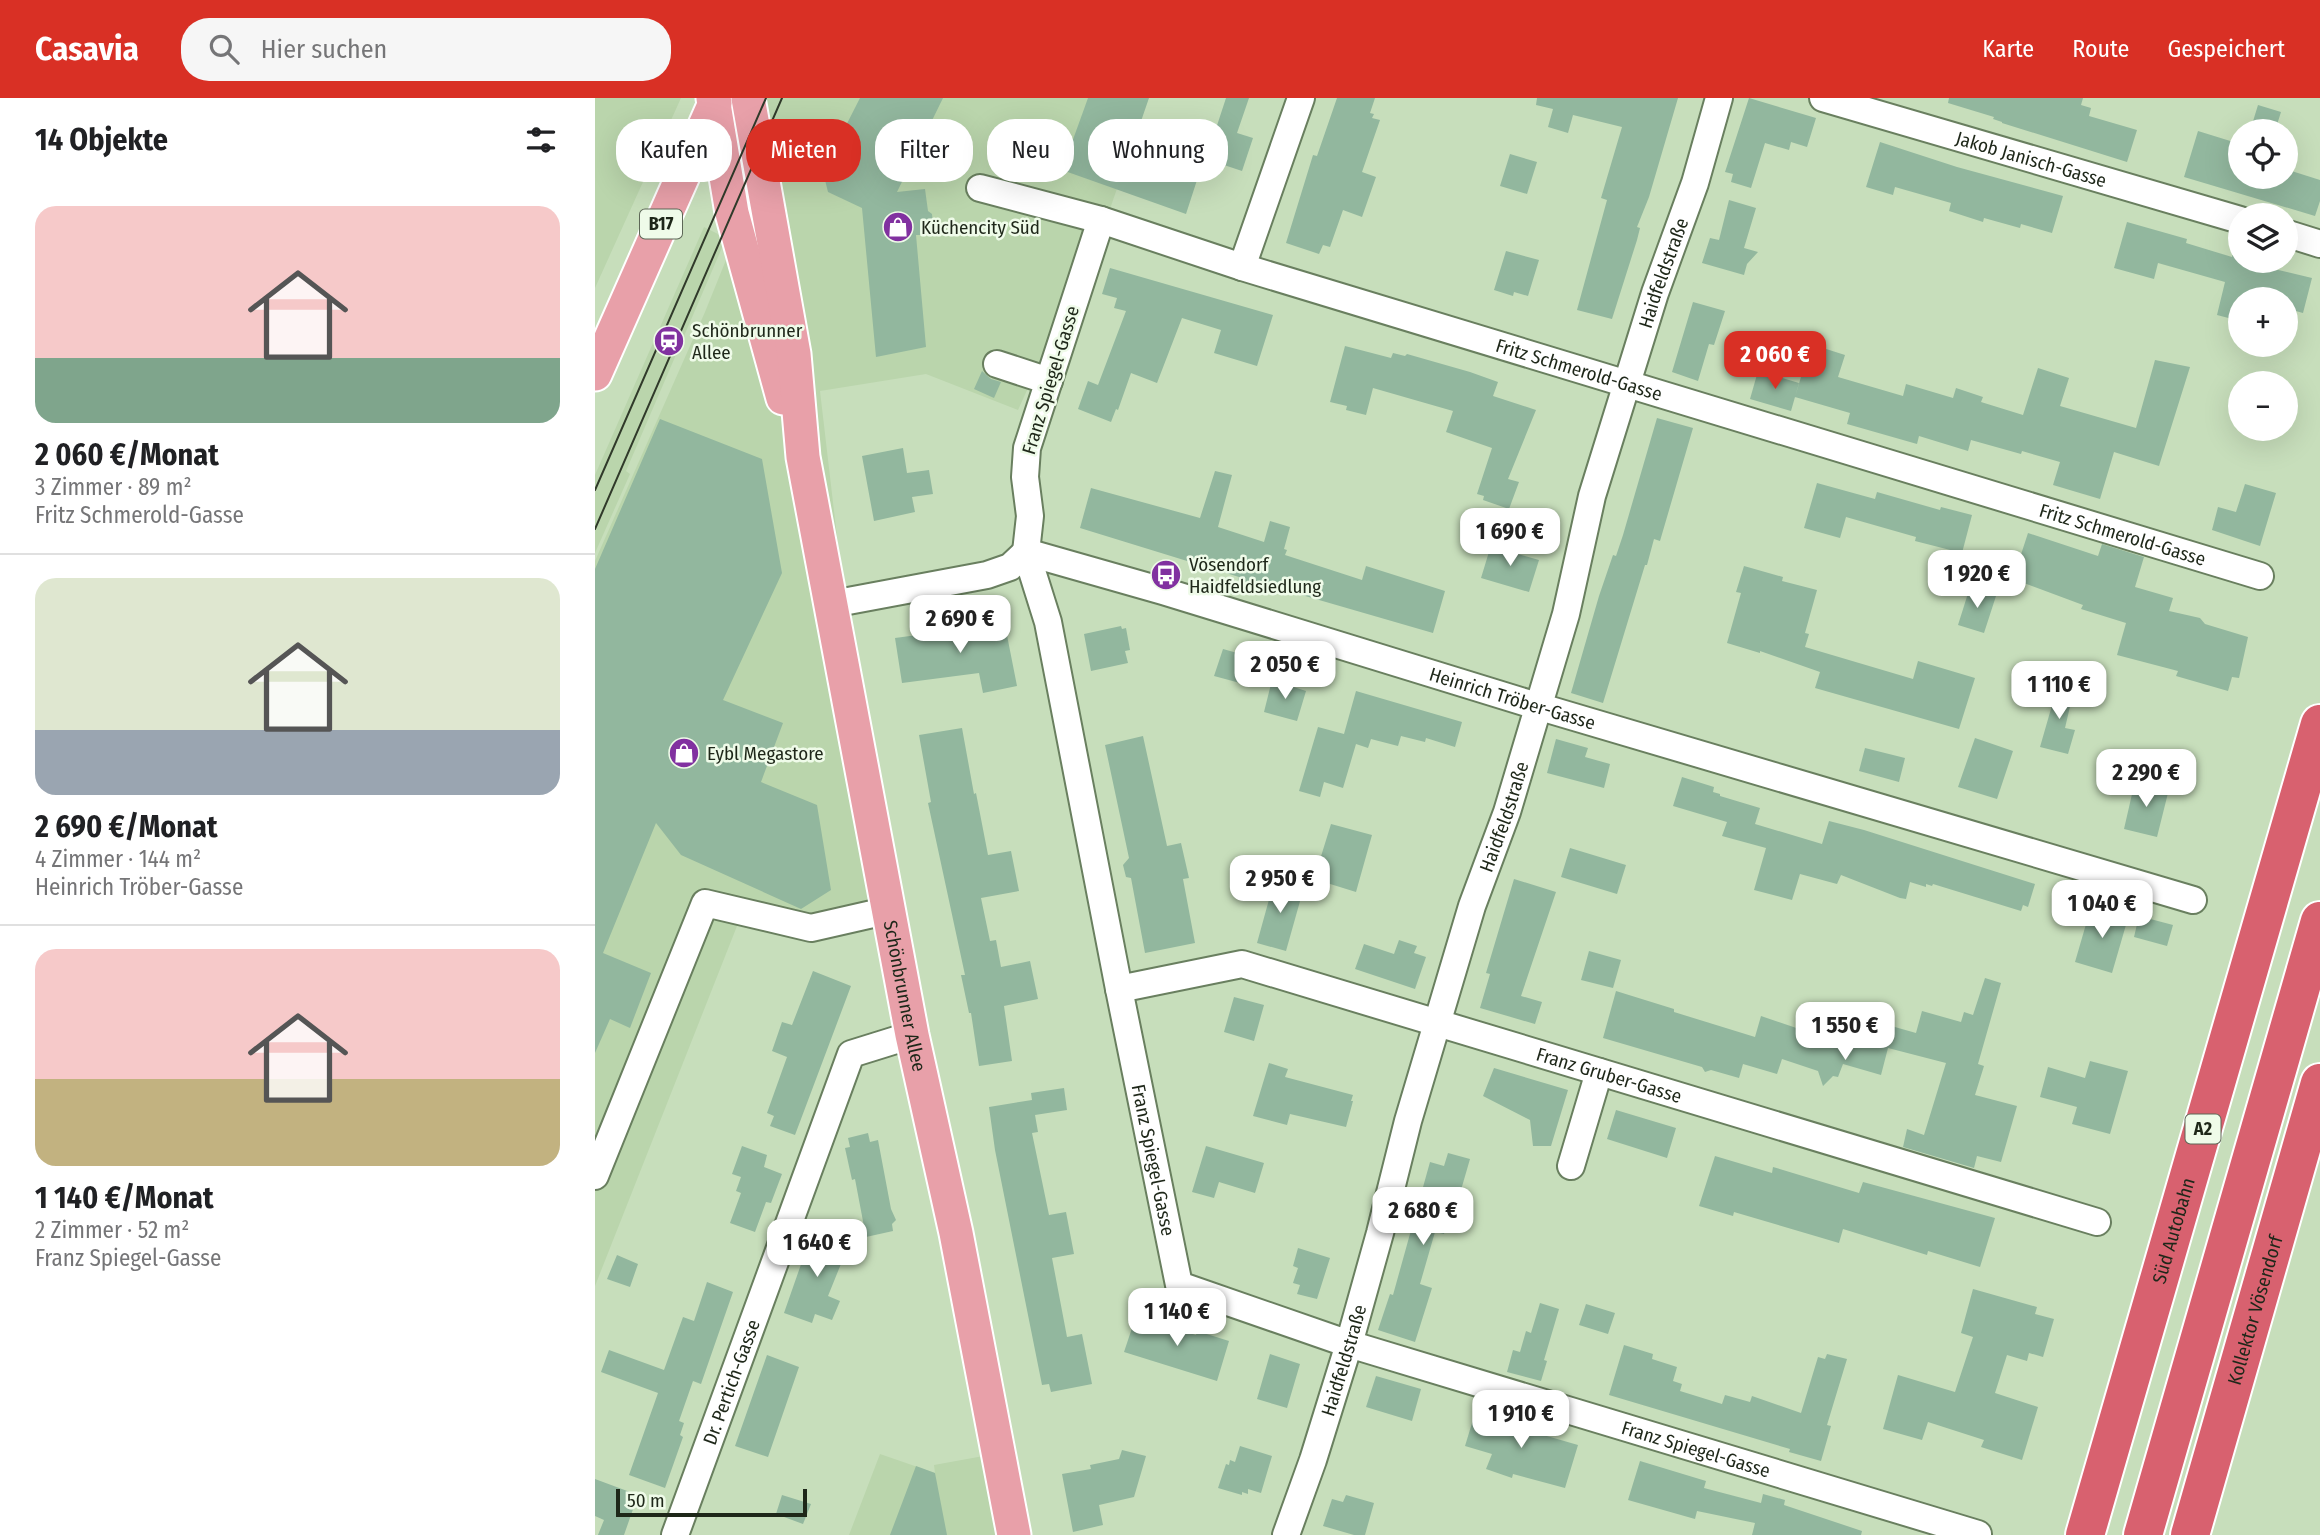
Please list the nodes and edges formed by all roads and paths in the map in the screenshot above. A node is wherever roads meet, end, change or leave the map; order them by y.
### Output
1 (747, 98) edge
2 (1301, 98) edge
3 (1719, 98) edge
4 (1823, 98) edge
5 (715, 101) edge
6 (980, 188) dead end
7 (2228, 216) edge
8 (1101, 220) junction
9 (2298, 237) edge
10 (2320, 244) edge
11 (1242, 267) junction
12 (997, 364) dead end
13 (595, 374) edge
14 (1049, 381) junction
15 (1628, 385) junction
16 (803, 457) junction
17 (1025, 552) junction
18 (2260, 576) dead end
19 (832, 604) junction
20 (1537, 706) junction
21 (2320, 724) edge
22 (2193, 901) dead end
23 (890, 910) junction
24 (2320, 921) edge
25 (1118, 989) junction
26 (1438, 1022) junction
27 (912, 1035) junction
28 (1599, 1072) junction
29 (2320, 1083) edge
30 (1571, 1166) dead end
31 (595, 1175) edge
32 (2097, 1222) dead end
33 (1349, 1344) junction
34 (1978, 1534) edge
35 (675, 1535) edge
36 (1014, 1535) edge
37 (1286, 1535) edge
38 (2085, 1535) edge
39 (2143, 1535) edge
40 (2190, 1535) edge

1 - 16 main road
2 - 11 street
3 - 15 street, Haidfeldstraße
4 - 7 street, Jakob Janisch-Gasse
5 - 13 main road, B17
5 - 16 main road
6 - 8 street, Fritz Schmerold-Gasse
8 - 11 street, Fritz Schmerold-Gasse
8 - 14 street, Franz Spiegel-Gasse
9 - 10 street
11 - 15 street, Fritz Schmerold-Gasse
12 - 14 street
14 - 17 street, Franz Spiegel-Gasse
15 - 18 street, Fritz Schmerold-Gasse
15 - 20 street, Haidfeldstraße
16 - 19 main road, Schönbrunner Allee
17 - 19 street
17 - 20 street, Heinrich Tröber-Gasse
17 - 25 street, Franz Spiegel-Gasse
19 - 23 main road, Schönbrunner Allee
20 - 22 street, Heinrich Tröber-Gasse
20 - 26 street, Haidfeldstraße
21 - 38 highway, Süd Autobahn / A2
23 - 27 main road, Schönbrunner Allee
23 - 31 street
24 - 39 highway
25 - 26 street, Franz Gruber-Gasse
25 - 33 street, Franz Spiegel-Gasse
26 - 28 street, Franz Gruber-Gasse
26 - 33 street, Haidfeldstraße
27 - 35 street, Dr. Pertich-Gasse
27 - 36 main road, Schönbrunner Allee
28 - 30 street
28 - 32 street, Franz Gruber-Gasse
29 - 40 highway, Kollektor Vösendorf
33 - 34 street, Franz Spiegel-Gasse
33 - 37 street, Haidfeldstraße

